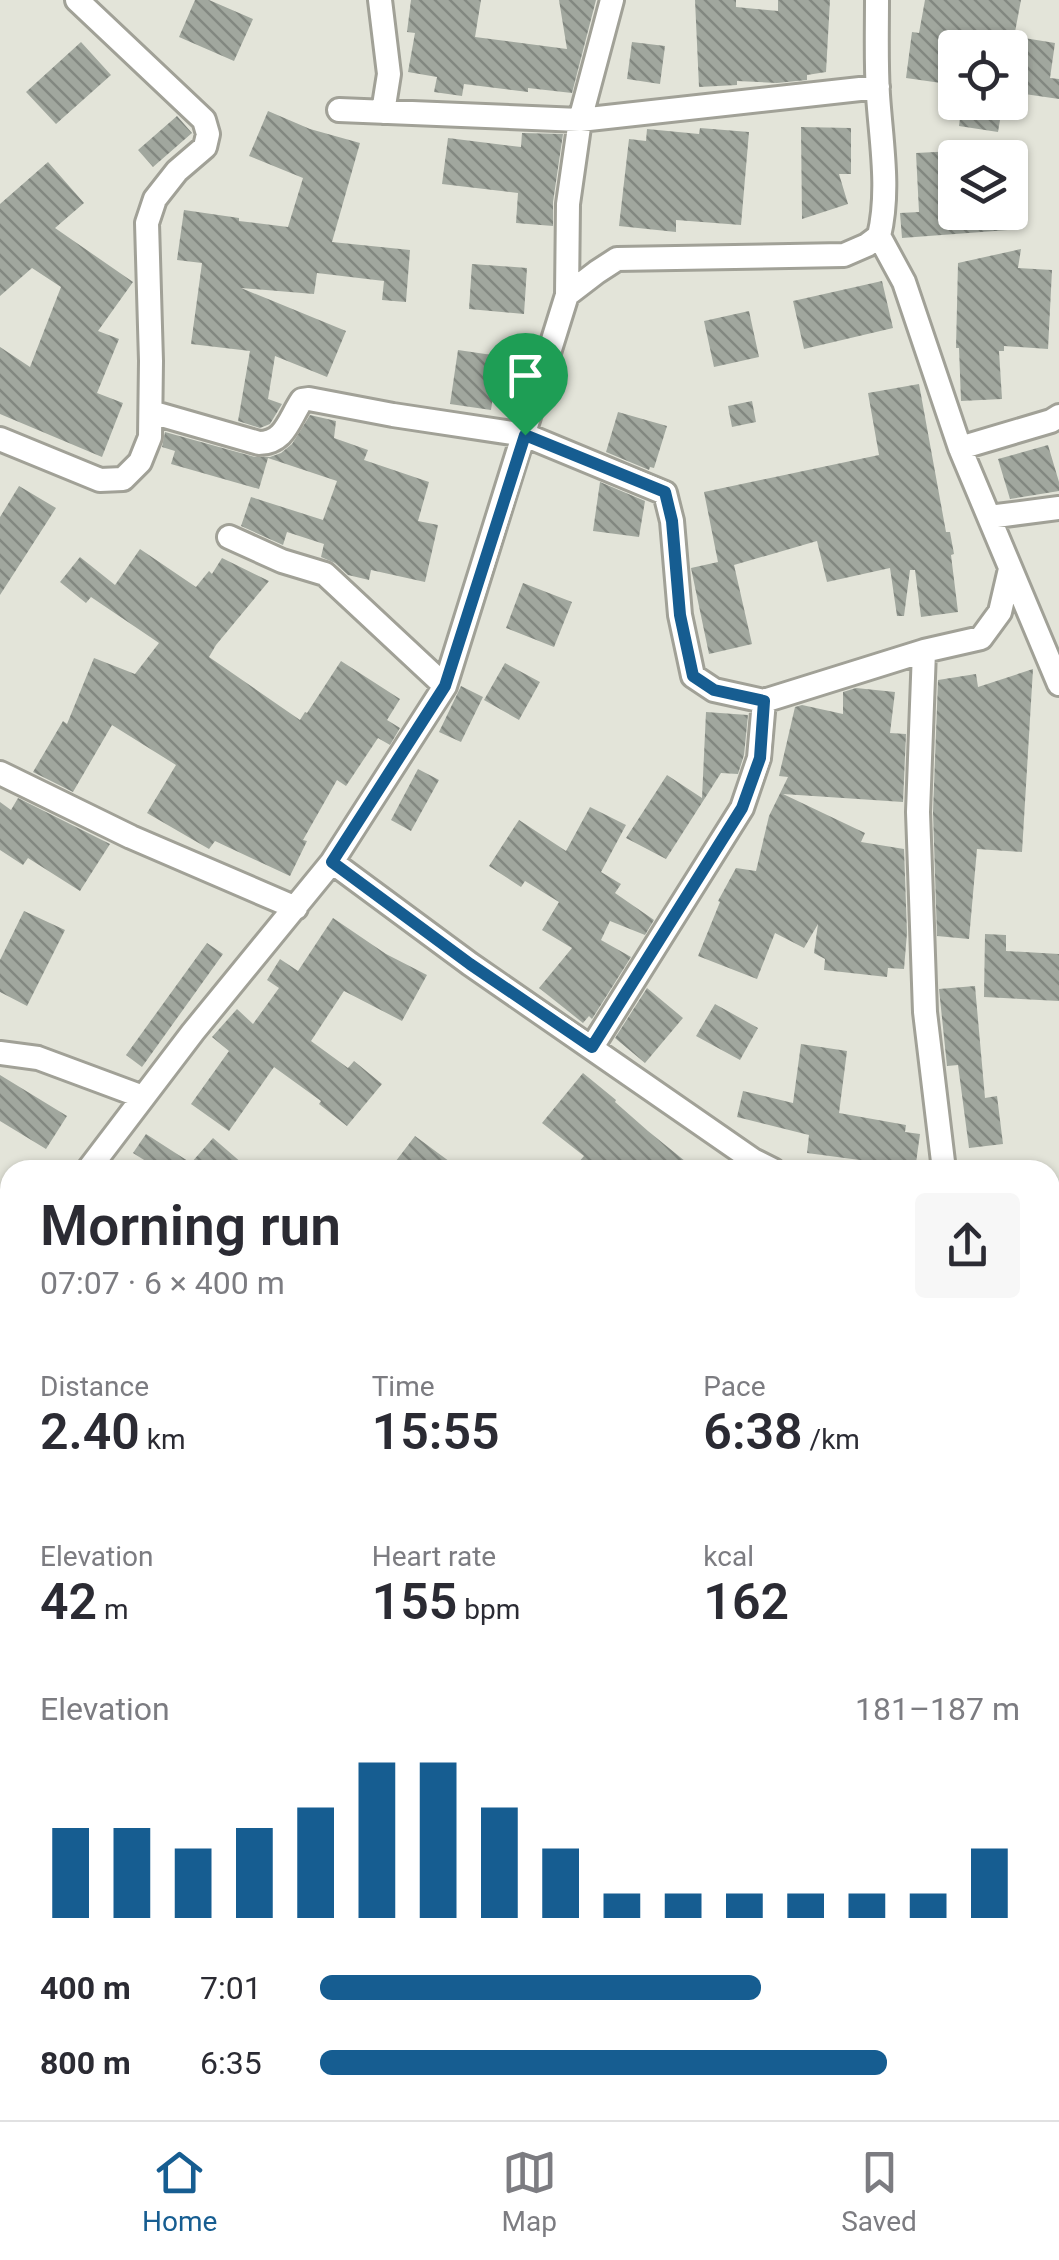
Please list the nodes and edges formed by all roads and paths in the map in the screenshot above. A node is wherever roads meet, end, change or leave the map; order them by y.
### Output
1 (77, 0) edge
2 (380, 0) edge
3 (612, 0) edge
4 (877, 0) edge
5 (878, 87) junction
6 (339, 110) dead end
7 (383, 112) junction
8 (580, 120) junction
9 (879, 236) junction
10 (567, 296) junction
11 (151, 412) junction
12 (1059, 416) edge
13 (525, 435) junction
14 (0, 439) edge
15 (960, 448) junction
16 (1059, 508) edge
17 (989, 517) junction
18 (230, 537) dead end
19 (1010, 569) junction
20 (924, 651) junction
21 (1059, 684) edge
22 (445, 686) junction
23 (764, 701) junction
24 (0, 773) edge
25 (332, 862) junction
26 (296, 908) junction
27 (592, 1047) junction
28 (0, 1053) edge
29 (143, 1098) junction
30 (96, 1160) edge
31 (754, 1160) edge
32 (943, 1160) edge

1 - 11 street
2 - 7 street
3 - 8 street
4 - 5 street
5 - 8 street
5 - 9 street
6 - 7 street
7 - 8 street
8 - 10 street
9 - 10 street
9 - 15 street
10 - 13 street
11 - 13 street
11 - 14 street
12 - 15 street
13 - 22 street
13 - 23 street
15 - 17 street
16 - 17 street
17 - 19 street
18 - 22 street
19 - 20 street
19 - 21 street
20 - 23 street
20 - 32 street
22 - 25 street
23 - 27 street
24 - 26 street
25 - 26 street
25 - 27 street
26 - 29 street
27 - 31 street
28 - 29 street
29 - 30 street

